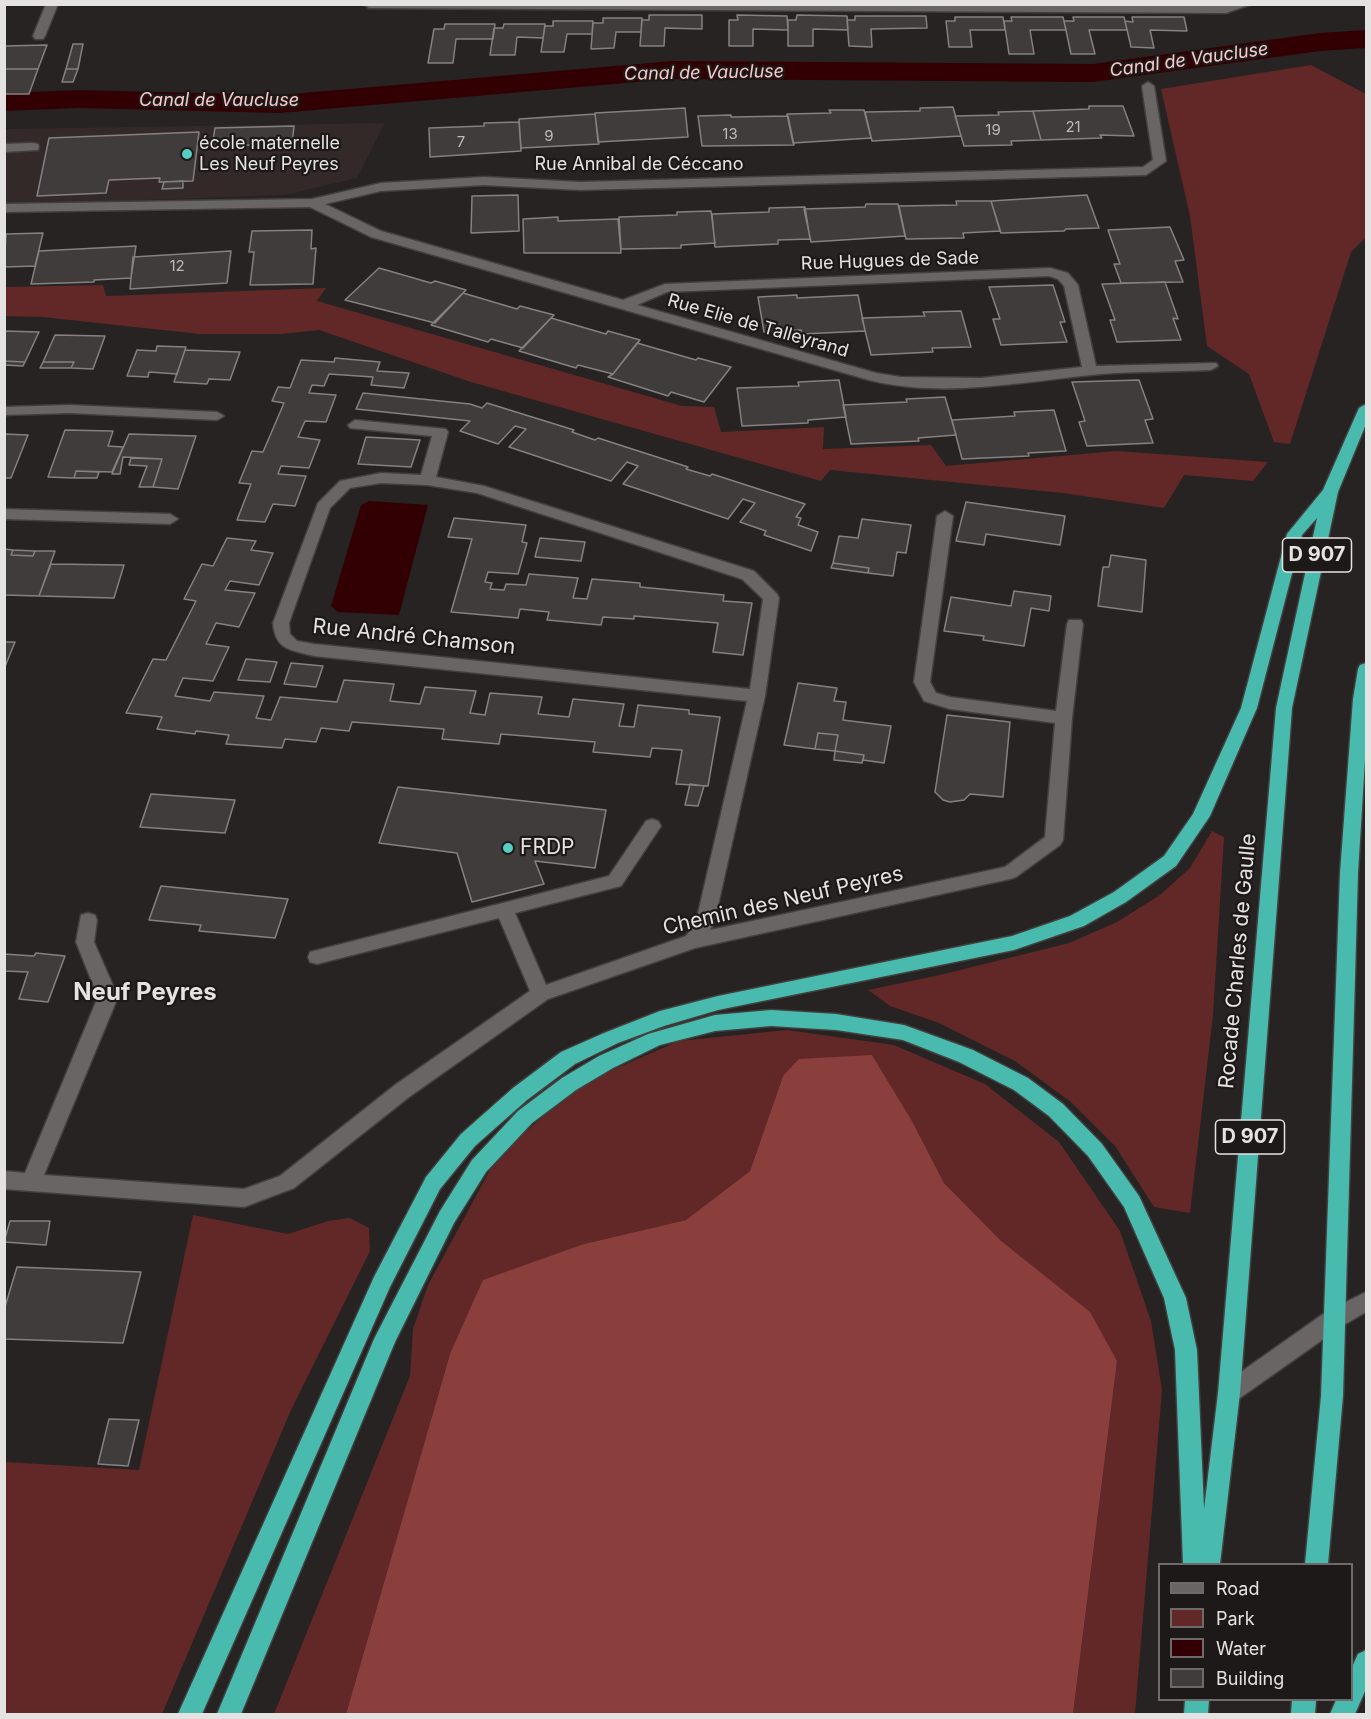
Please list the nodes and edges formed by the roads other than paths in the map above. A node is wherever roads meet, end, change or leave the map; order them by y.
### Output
1 (52, 4) edge
2 (369, 4) edge
3 (1247, 4) edge
4 (661, 5) edge
5 (1035, 6) edge
6 (1180, 7) edge
7 (39, 36) dead end
8 (1148, 86) dead end
9 (33, 147) dead end
10 (4, 148) edge
11 (312, 203) junction
12 (4, 208) edge
13 (621, 306) junction
14 (1210, 366) dead end
15 (1090, 371) junction
16 (1366, 408) edge
17 (4, 411) edge
18 (217, 416) dead end
19 (355, 425) dead end
20 (427, 480) junction
21 (1330, 492) junction
22 (4, 514) edge
23 (945, 516) dead end
24 (170, 519) dead end
25 (1075, 624) dead end
26 (1366, 669) edge
27 (757, 696) junction
28 (1064, 718) junction
29 (652, 826) dead end
30 (504, 909) junction
31 (88, 920) dead end
32 (693, 940) junction
33 (317, 957) dead end
34 (541, 994) junction
35 (4, 1180) edge
36 (31, 1182) junction
37 (1366, 1301) edge
38 (1334, 1319) junction
39 (1229, 1393) junction
40 (1195, 1563) edge
41 (1209, 1563) edge
42 (1316, 1563) edge
43 (1366, 1662) edge
44 (1353, 1692) edge
45 (190, 1714) edge
46 (229, 1714) edge

1 - 7 street
2 - 4 street
3 - 6 street
4 - 5 street
5 - 6 street
8 - 11 street, Rue Annibal de Céccano
9 - 10 street
11 - 12 street, Rue Annibal de Céccano
11 - 13 street, Rue Elie de Talleyrand
13 - 15 street, Rue Elie de Talleyrand
13 - 15 street, Rue Hugues de Sade
14 - 15 street, Rue Elie de Talleyrand
16 - 21 highway, Rocade Charles de Gaulle / D 907
17 - 18 street
19 - 20 street
20 - 27 street, Rue André Chamson
20 - 27 street, Rue André Chamson
21 - 39 highway, Rocade Charles de Gaulle / D 907
21 - 45 highway
22 - 24 street
23 - 28 street
25 - 28 street, Chemin des Neuf Peyres
26 - 38 highway
27 - 32 street, Rue André Chamson
28 - 32 street, Chemin des Neuf Peyres
29 - 30 street
30 - 33 street
30 - 34 street
31 - 36 street
32 - 34 street, Chemin des Neuf Peyres
34 - 36 street, Chemin des Neuf Peyres
35 - 36 street, Chemin des Neuf Peyres
37 - 38 street
38 - 39 street
38 - 42 highway
39 - 41 highway, Rocade Charles de Gaulle / D 907
40 - 46 highway
43 - 44 highway

